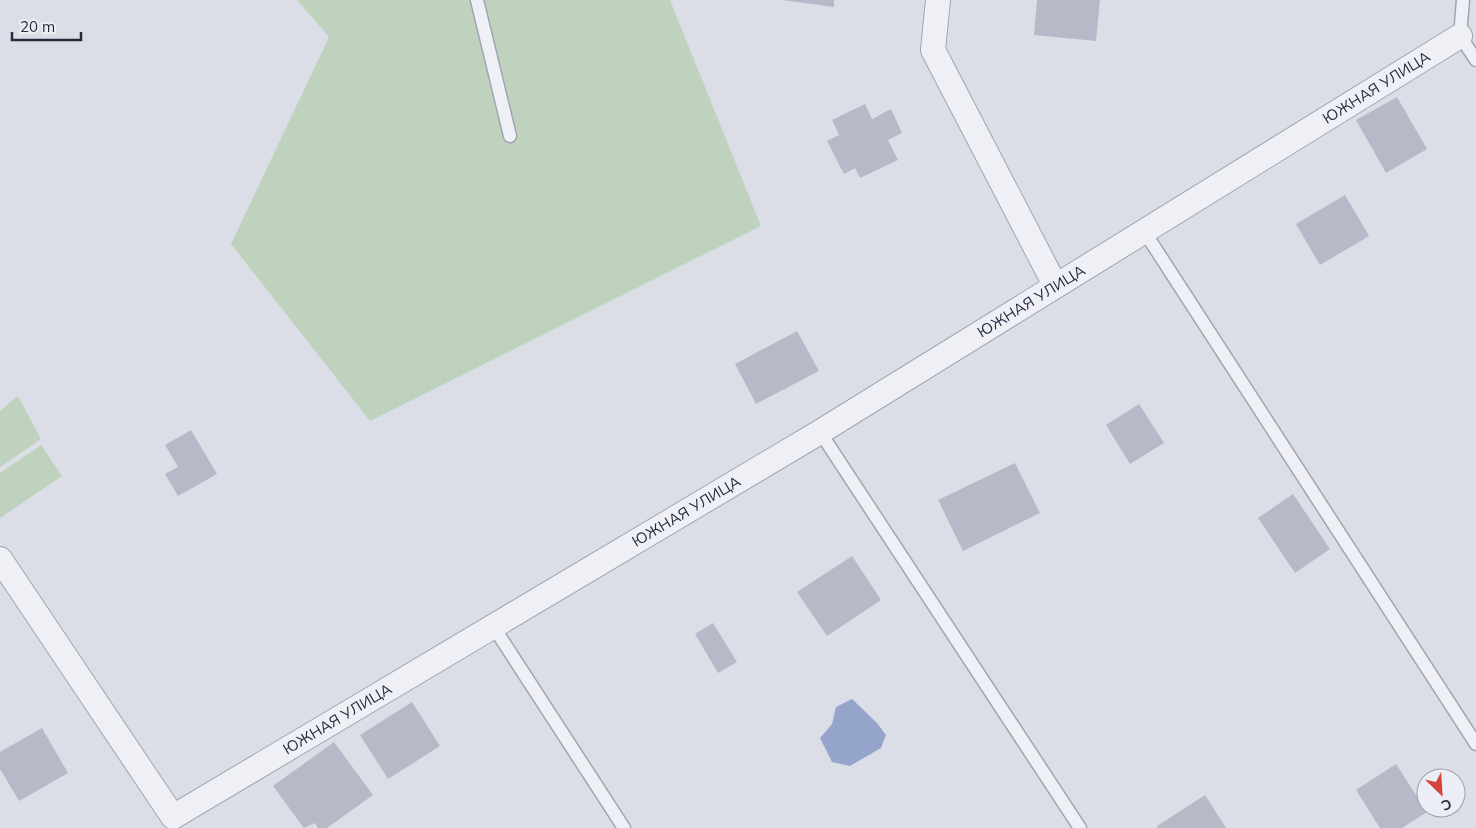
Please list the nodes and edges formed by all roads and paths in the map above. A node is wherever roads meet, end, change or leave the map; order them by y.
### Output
1 (477, 0) edge
2 (938, 0) edge
3 (1463, 0) edge
4 (1460, 36) junction
5 (1476, 60) edge
6 (510, 136) dead end
7 (1144, 230) junction
8 (1055, 285) junction
9 (820, 432) junction
10 (0, 558) edge
11 (493, 626) junction
12 (1476, 744) edge
13 (177, 822) edge
14 (624, 828) edge
15 (1080, 828) edge

1 - 6 lane
2 - 8 street
3 - 4 lane
4 - 5 lane
4 - 7 street, ЮЖНАЯ УЛИЦА
7 - 8 street, ЮЖНАЯ УЛИЦА
7 - 12 lane
8 - 9 street, ЮЖНАЯ УЛИЦА
9 - 11 street, ЮЖНАЯ УЛИЦА
9 - 15 lane
10 - 13 street, ЮЖНАЯ УЛИЦА
11 - 13 street, ЮЖНАЯ УЛИЦА
11 - 14 lane

